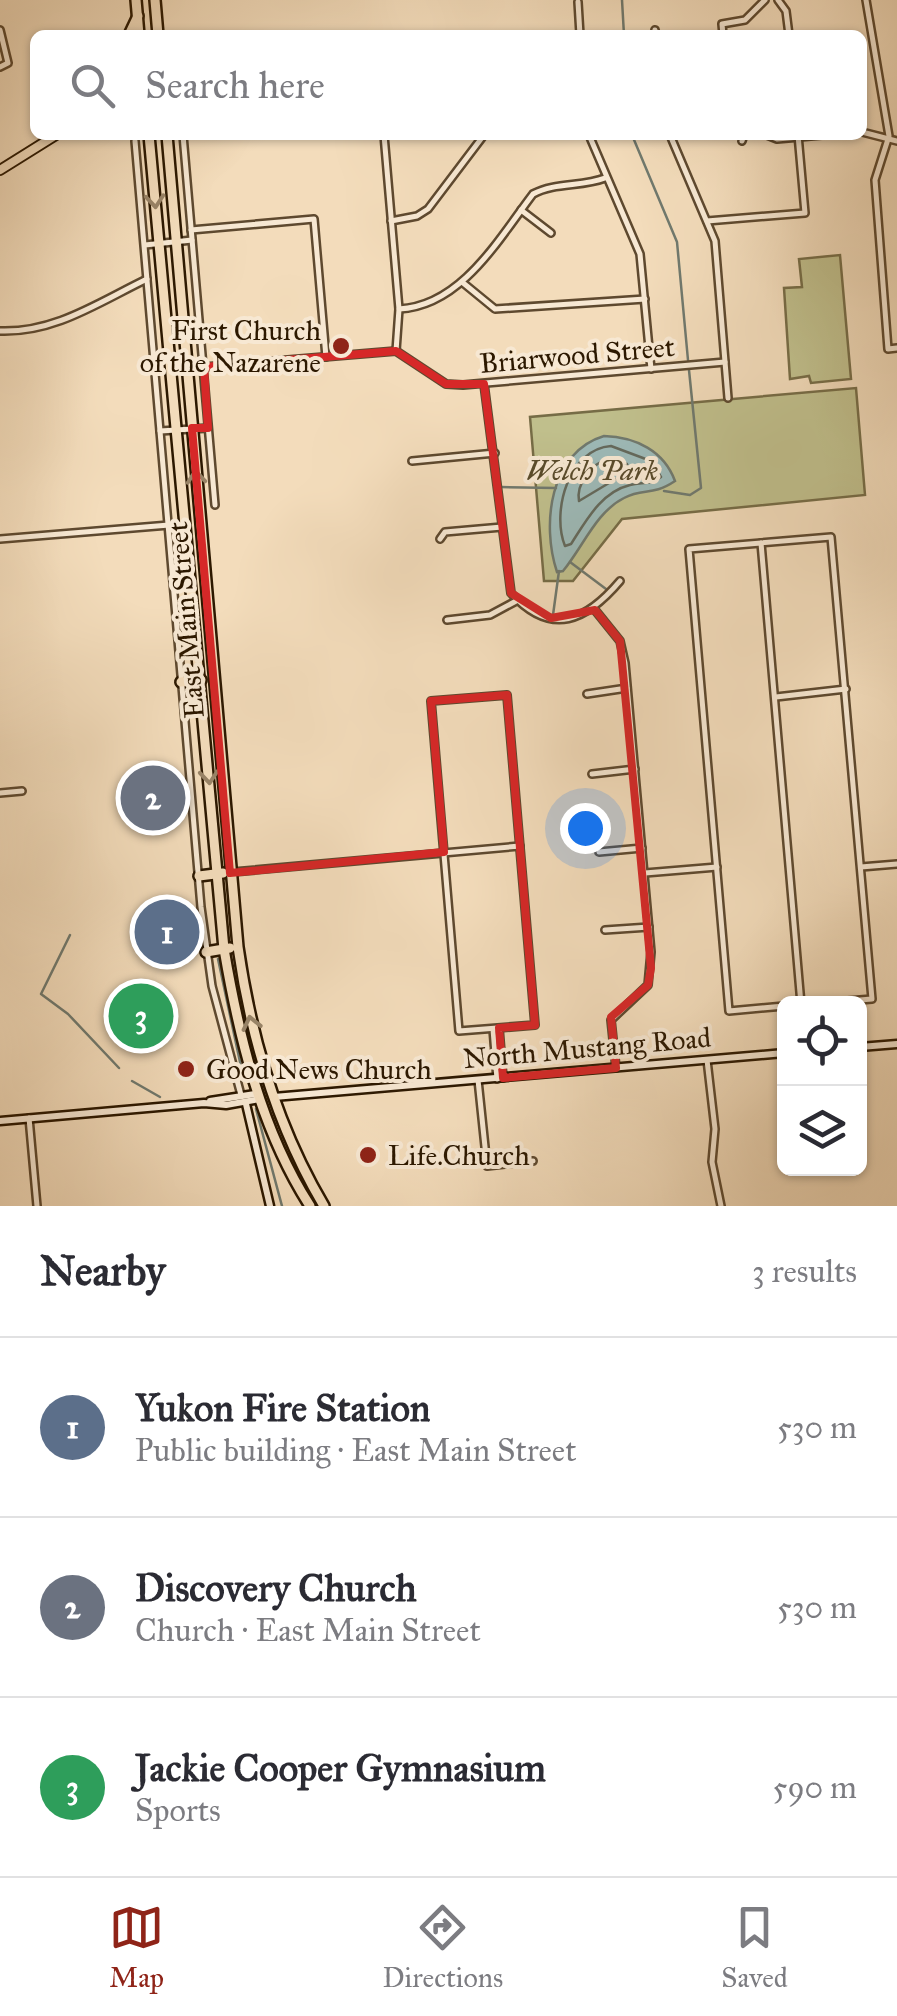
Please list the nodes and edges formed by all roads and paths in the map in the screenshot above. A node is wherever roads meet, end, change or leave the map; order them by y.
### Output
1 (136, 0) edge
2 (155, 0) edge
3 (765, 0) edge
4 (778, 0) edge
5 (866, 0) edge
6 (578, 2) edge
7 (138, 16) junction
8 (0, 30) edge
9 (131, 30) edge
10 (139, 30) edge
11 (158, 30) edge
12 (580, 30) edge
13 (723, 30) edge
14 (788, 30) edge
15 (0, 67) edge
16 (867, 133) edge
17 (888, 136) junction
18 (49, 140) edge
19 (56, 140) edge
20 (149, 140) edge
21 (167, 140) edge
22 (183, 140) edge
23 (384, 140) edge
24 (480, 140) edge
25 (591, 140) edge
26 (672, 140) edge
27 (798, 140) edge
28 (897, 140) edge
29 (135, 142) dead end
30 (28, 154) junction
31 (0, 170) edge
32 (606, 178) junction
33 (521, 210) junction
34 (391, 221) junction
35 (707, 221) junction
36 (191, 230) junction
37 (551, 233) dead end
38 (192, 240) junction
39 (177, 242) junction
40 (158, 244) junction
41 (144, 245) junction
42 (147, 279) junction
43 (462, 282) junction
44 (645, 299) junction
45 (399, 309) junction
46 (0, 331) edge
47 (897, 348) edge
48 (396, 351) junction
49 (326, 357) junction
50 (725, 362) junction
51 (204, 367) junction
52 (651, 369) junction
53 (484, 384) junction
54 (728, 398) dead end
55 (192, 428) junction
56 (208, 428) junction
57 (175, 430) junction
58 (160, 431) junction
59 (495, 453) junction
60 (412, 460) dead end
61 (215, 505) dead end
62 (168, 525) junction
63 (502, 526) junction
64 (440, 539) dead end
65 (0, 540) edge
66 (761, 543) junction
67 (620, 580) dead end
68 (518, 600) junction
69 (595, 610) junction
70 (447, 620) dead end
71 (213, 679) junction
72 (199, 680) junction
73 (181, 682) junction
74 (627, 688) junction
75 (846, 690) junction
76 (587, 694) dead end
77 (776, 697) junction
78 (634, 769) junction
79 (592, 774) dead end
80 (22, 792) dead end
81 (0, 793) edge
82 (520, 846) junction
83 (642, 848) junction
84 (444, 852) junction
85 (599, 852) dead end
86 (897, 864) edge
87 (717, 867) junction
88 (861, 867) junction
89 (230, 873) junction
90 (644, 873) junction
91 (218, 874) junction
92 (198, 876) junction
93 (649, 926) junction
94 (604, 930) dead end
95 (238, 947) junction
96 (224, 949) junction
97 (206, 952) junction
98 (801, 996) edge
99 (867, 999) edge
100 (777, 1006) edge
101 (496, 1028) junction
102 (897, 1044) edge
103 (867, 1046) edge
104 (777, 1054) edge
105 (707, 1060) junction
106 (616, 1068) junction
107 (500, 1078) junction
108 (478, 1080) junction
109 (240, 1095) junction
110 (274, 1097) junction
111 (261, 1098) junction
112 (204, 1103) junction
113 (246, 1104) junction
114 (29, 1118) junction
115 (0, 1120) edge
116 (533, 1162) dead end
117 (308, 1205) edge
118 (37, 1206) edge
119 (270, 1206) edge
120 (324, 1206) edge
121 (721, 1206) edge

1 - 7 highway
2 - 11 highway
3 - 13 street
4 - 14 street
5 - 17 street
6 - 12 street
7 - 9 highway
7 - 10 highway
8 - 15 street
16 - 17 street
17 - 28 street
17 - 47 street
18 - 30 main road
19 - 30 main road
20 -> 40 highway, East Main Street
21 - 39 highway, East Main Street
22 - 36 street, East Main Street
23 - 34 street
24 - 34 street
25 - 32 street
26 - 35 street
27 - 35 street
29 - 41 street, East Main Street
30 - 31 main road
32 - 33 street
32 - 44 street
33 - 37 street
33 - 43 street
34 - 45 street
35 - 50 street
36 - 38 street, East Main Street
36 - 49 street
38 - 39 street
38 - 51 street, East Main Street
39 - 40 street
39 - 55 highway, East Main Street
40 - 41 street
40 - 57 highway, East Main Street
41 - 42 street, East Main Street
42 - 46 street
42 - 58 street, East Main Street
43 - 44 street
43 - 45 street
44 - 52 street
45 - 48 street
48 - 49 street
48 - 53 street, Briarwood Street
49 - 51 street
50 - 52 street, Briarwood Street
50 - 54 street
51 - 56 street, East Main Street
52 - 53 street, Briarwood Street
53 - 59 street
55 - 56 street
55 - 57 street
71 -> 55 highway, East Main Street
56 - 61 street, East Main Street
57 - 58 street
57 - 72 highway, East Main Street
58 - 62 street, East Main Street
59 - 60 street
59 - 63 street
62 - 65 street
62 - 73 street, East Main Street
63 - 64 street
63 - 68 street
66 - 75 street
66 - 77 street
66 - 87 street
67 - 69 street
68 - 69 street
68 - 70 street
69 - 74 street
71 - 72 highway
71 - 89 highway, East Main Street
72 - 73 highway
72 -> 91 highway, East Main Street
73 - 92 street, East Main Street
74 - 76 street
74 - 78 street
75 - 77 street
75 - 88 street
77 - 98 street
78 - 79 street
78 - 83 street
80 - 81 street
82 - 84 street
82 - 84 street
82 - 101 street
83 - 85 street
83 - 90 street
84 - 89 street
84 - 101 street
86 - 88 street
87 - 90 street
87 - 100 street
88 - 99 street
89 - 91 highway
89 - 95 highway, East Main Street
90 - 93 street
91 - 92 highway
91 - 96 highway, East Main Street
92 - 97 street, East Main Street
93 - 94 street
93 - 106 street
95 - 96 highway
110 -> 95 highway, East Main Street
96 - 97 highway
96 - 111 highway, East Main Street
97 - 109 street, East Main Street
101 - 107 street
102 - 103 street
104 - 105 street, North Mustang Road
105 - 106 street, North Mustang Road
105 - 121 street
106 - 107 street, North Mustang Road
107 - 108 street, North Mustang Road
108 - 110 street, North Mustang Road
108 - 116 street
109 - 111 street
109 - 112 street
110 - 111 highway
110 - 120 highway, East Main Street
111 - 113 street
111 - 117 highway, East Main Street
112 - 113 street
112 - 114 street
113 - 119 street
114 - 115 street
114 - 118 street

